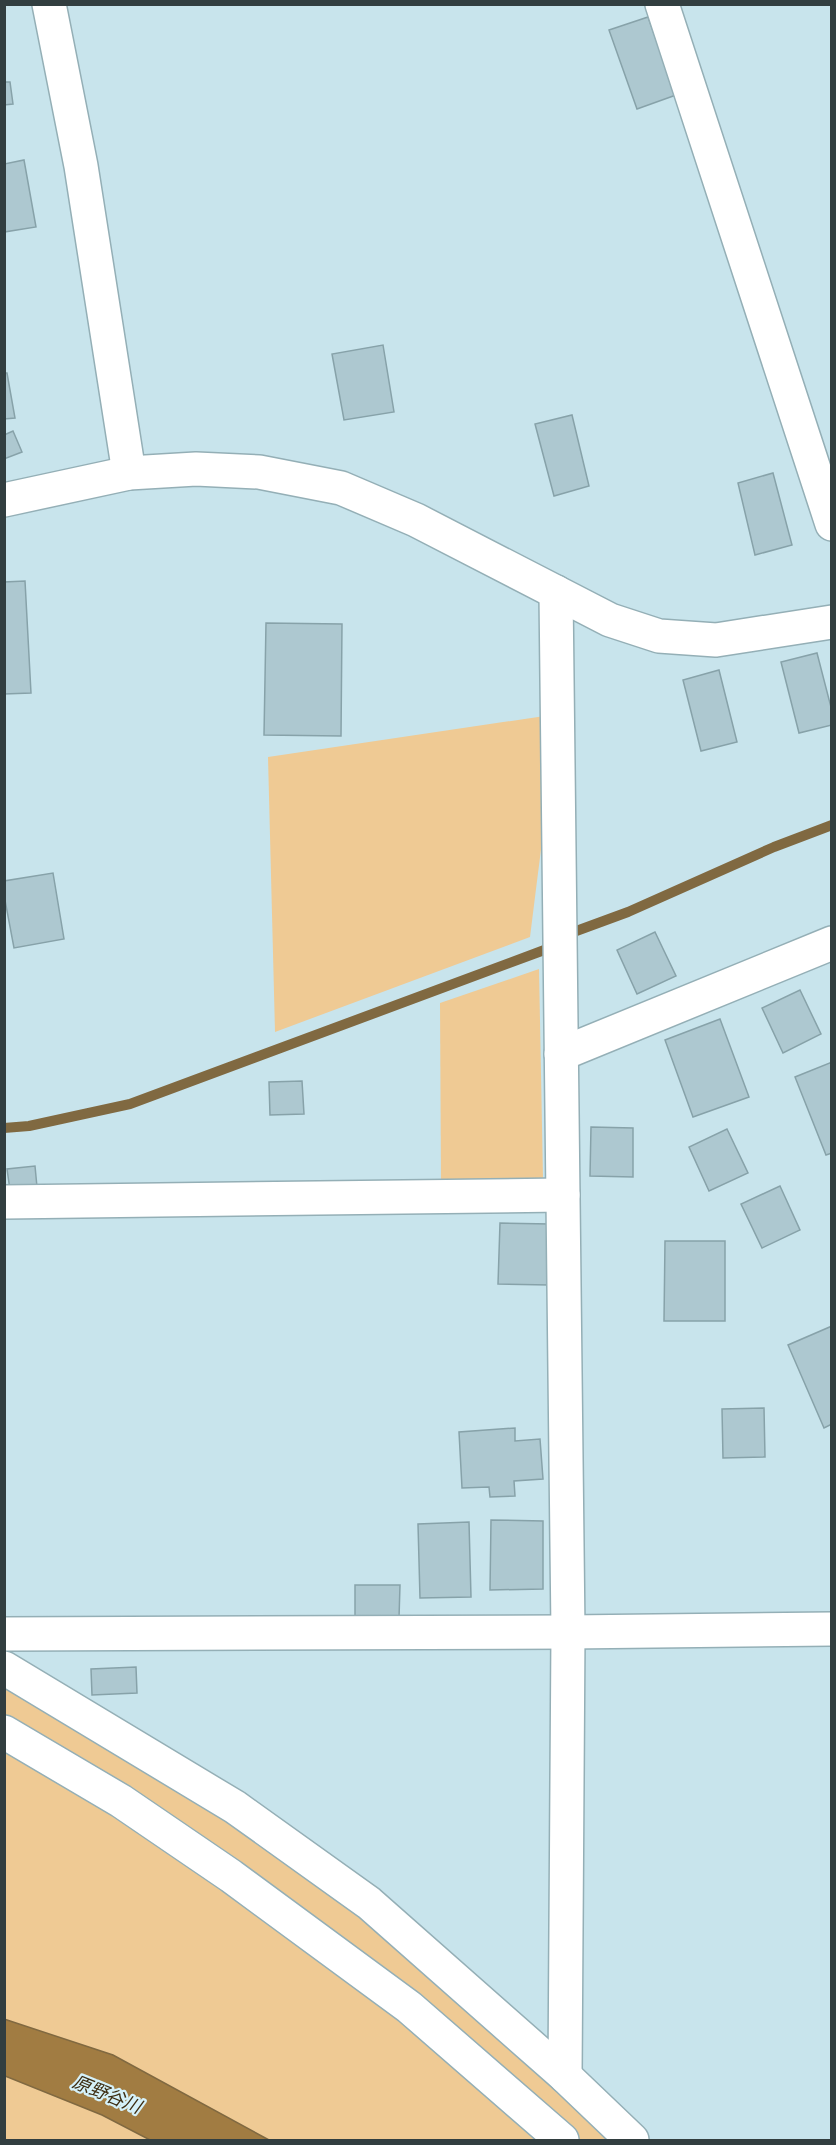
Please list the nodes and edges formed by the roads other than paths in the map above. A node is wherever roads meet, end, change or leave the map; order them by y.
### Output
1 (49, 4) edge
2 (662, 4) edge
3 (129, 473) junction
4 (4, 500) edge
5 (831, 524) edge
6 (556, 592) junction
7 (831, 622) edge
8 (831, 943) edge
9 (561, 1054) junction
10 (563, 1195) junction
11 (4, 1202) edge
12 (831, 1629) edge
13 (568, 1632) junction
14 (4, 1634) edge
15 (4, 1668) edge
16 (4, 1732) edge
17 (565, 2076) junction
18 (562, 2140) edge
19 (632, 2140) edge

1 - 3 street
2 - 5 street
3 - 4 street
3 - 6 street
6 - 7 street
6 - 9 street
8 - 9 street
9 - 10 street
10 - 11 street
10 - 13 street
12 - 13 street
13 - 14 street
13 - 17 street
15 - 17 street
16 - 18 street
17 - 19 street

